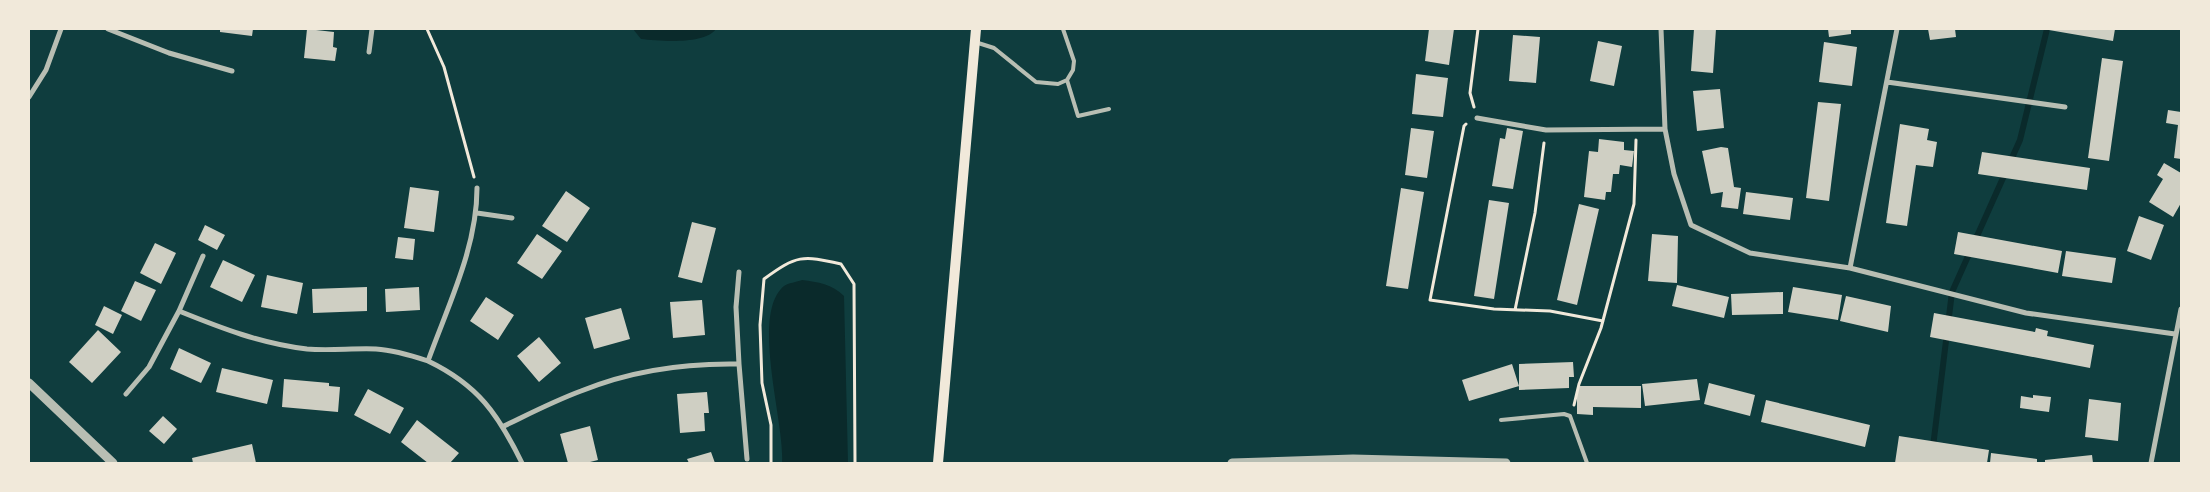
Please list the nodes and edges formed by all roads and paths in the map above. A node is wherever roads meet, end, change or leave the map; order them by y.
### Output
1 (61, 29) edge
2 (108, 29) edge
3 (372, 29) edge
4 (427, 29) edge
5 (976, 29) edge
6 (1063, 29) edge
7 (1478, 29) edge
8 (1661, 29) edge
9 (1897, 29) edge
10 (975, 42) junction
11 (369, 52) dead end
12 (232, 70) dead end
13 (1067, 80) junction
14 (1887, 82) junction
15 (29, 97) edge
16 (2065, 107) dead end
17 (1109, 109) dead end
18 (1477, 118) junction
19 (1665, 129) junction
20 (1546, 130) junction
21 (1636, 130) junction
22 (477, 188) joint
23 (477, 214) junction
24 (512, 218) dead end
25 (203, 256) dead end
26 (1850, 268) junction
27 (739, 272) dead end
28 (2181, 309) edge
29 (1515, 310) junction
30 (179, 311) junction
31 (1603, 321) junction
32 (2175, 334) junction
33 (428, 361) junction
34 (739, 364) junction
35 (29, 382) edge
36 (126, 394) dead end
37 (1573, 419) junction
38 (1501, 420) dead end
39 (504, 426) junction
40 (747, 459) dead end
41 (113, 463) edge
42 (522, 463) edge
43 (771, 463) edge
44 (855, 463) edge
45 (938, 463) edge
46 (1232, 463) edge
47 (1506, 463) edge
48 (1587, 463) edge
49 (2151, 463) edge

1 - 15 street
2 - 12 street
3 - 11 street
4 - 22 path
5 - 10 main road
6 - 13 lane
7 - 18 path
8 - 19 street
9 - 14 street
10 - 13 lane
10 - 45 main road
13 - 17 lane
14 - 16 street
14 - 26 street
18 - 20 street
18 - 29 path
19 - 21 street
19 - 26 street
20 - 21 street
20 - 29 path
21 - 31 path
22 - 23 street
23 - 24 street
23 - 33 street
25 - 30 street
26 - 32 street
27 - 34 street
28 - 32 street
29 - 31 path
30 - 33 street
30 - 36 street
31 - 37 path
32 - 49 street
33 - 39 street
34 - 39 street
34 - 40 street
35 - 41 street
37 - 38 lane
37 - 48 lane
39 - 42 street
43 - 44 path
46 - 47 street

